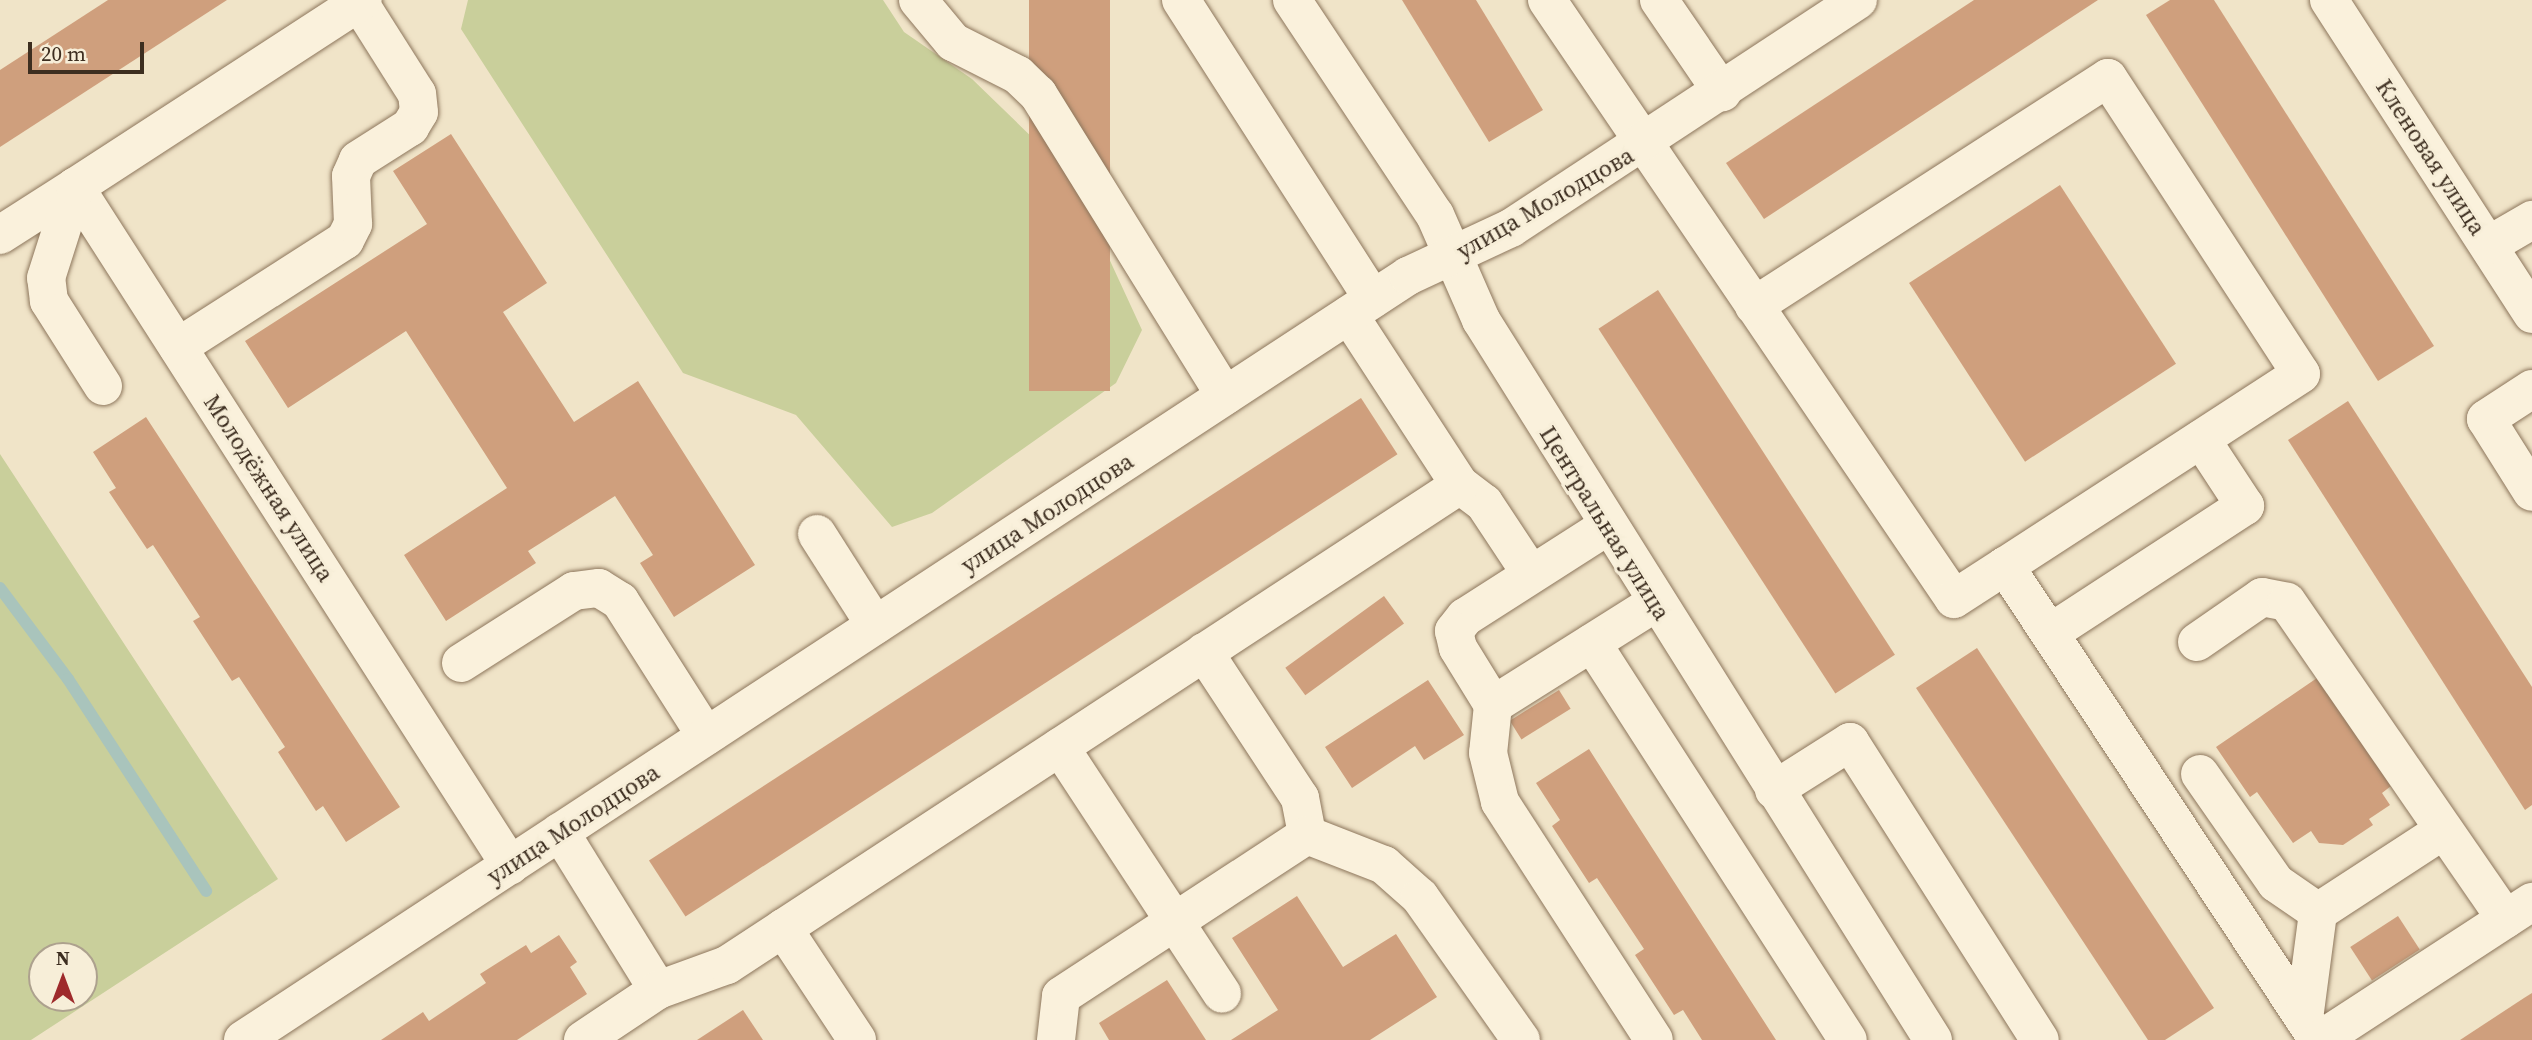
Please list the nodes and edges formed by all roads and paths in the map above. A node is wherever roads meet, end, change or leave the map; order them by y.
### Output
1 (918, 0) edge
2 (1181, 0) edge
3 (1292, 0) edge
4 (1547, 0) edge
5 (1659, 0) edge
6 (1858, 0) edge
7 (2329, 0) edge
8 (361, 2) edge
9 (1722, 92) junction
10 (1645, 144) junction
11 (75, 187) junction
12 (2532, 220) edge
13 (0, 235) edge
14 (2489, 246) junction
15 (1454, 258) junction
16 (1754, 306) junction
17 (1361, 307) junction
18 (2532, 314) edge
19 (178, 347) junction
20 (103, 386) dead end
21 (2532, 389) edge
22 (1225, 396) junction
23 (2201, 439) junction
24 (1461, 485) junction
25 (2532, 492) edge
26 (1606, 527) junction
27 (817, 534) dead end
28 (2005, 566) junction
29 (1531, 574) junction
30 (1654, 603) junction
31 (876, 625) junction
32 (2050, 633) junction
33 (2197, 642) dead end
34 (1592, 643) junction
35 (1204, 652) junction
36 (461, 663) dead end
37 (1493, 705) junction
38 (706, 736) junction
39 (1060, 747) junction
40 (2200, 774) dead end
41 (1774, 790) junction
42 (2444, 830) junction
43 (560, 832) junction
44 (1307, 835) junction
45 (510, 865) junction
46 (2519, 911) edge
47 (2318, 912) junction
48 (1175, 922) junction
49 (783, 928) junction
50 (658, 990) junction
51 (1222, 994) dead end
52 (2314, 1033) edge
53 (598, 1036) edge
54 (1515, 1038) edge
55 (243, 1040) edge
56 (857, 1040) edge
57 (1056, 1040) edge
58 (1654, 1040) edge
59 (1848, 1040) edge
60 (1933, 1040) edge
61 (2040, 1040) edge

1 - 22 street
2 - 17 street
3 - 15 street, Центральная улица
4 - 10 street
5 - 9 street
6 - 9 street, улица Молодцова
7 - 14 street, Кленовая улица
8 - 11 street
8 - 19 street
9 - 10 street, улица Молодцова
10 - 15 street, улица Молодцова
10 - 16 street
11 - 13 street
11 - 19 street, Молодёжная улица
11 - 20 street
12 - 14 street
14 - 18 street, Кленовая улица
15 - 17 street, улица Молодцова
15 - 26 street, Центральная улица
16 - 23 street
16 - 28 street
17 - 22 street, улица Молодцова
17 - 24 street
19 - 45 street, Молодёжная улица
21 - 25 street
22 - 31 street, улица Молодцова
23 - 28 street
23 - 32 street
24 - 29 street
24 - 35 street
26 - 29 street
26 - 30 street, Центральная улица
27 - 31 street
28 - 32 street
29 - 37 street
30 - 34 street
30 - 41 street, Центральная улица
31 - 38 street, улица Молодцова
32 - 52 street
33 - 42 street
34 - 37 street
34 - 59 street
35 - 39 street
35 - 44 street
36 - 38 street
37 - 58 street
38 - 43 street, улица Молодцова
39 - 48 street
39 - 49 street
40 - 47 street
41 - 60 street, Центральная улица
41 - 61 street
42 - 46 street
42 - 47 street
43 - 45 street, улица Молодцова
43 - 50 street
44 - 48 street
44 - 54 street
45 - 55 street, улица Молодцова
46 - 52 street
47 - 52 street
48 - 51 street
48 - 57 street
49 - 50 street
49 - 56 street
50 - 53 street

